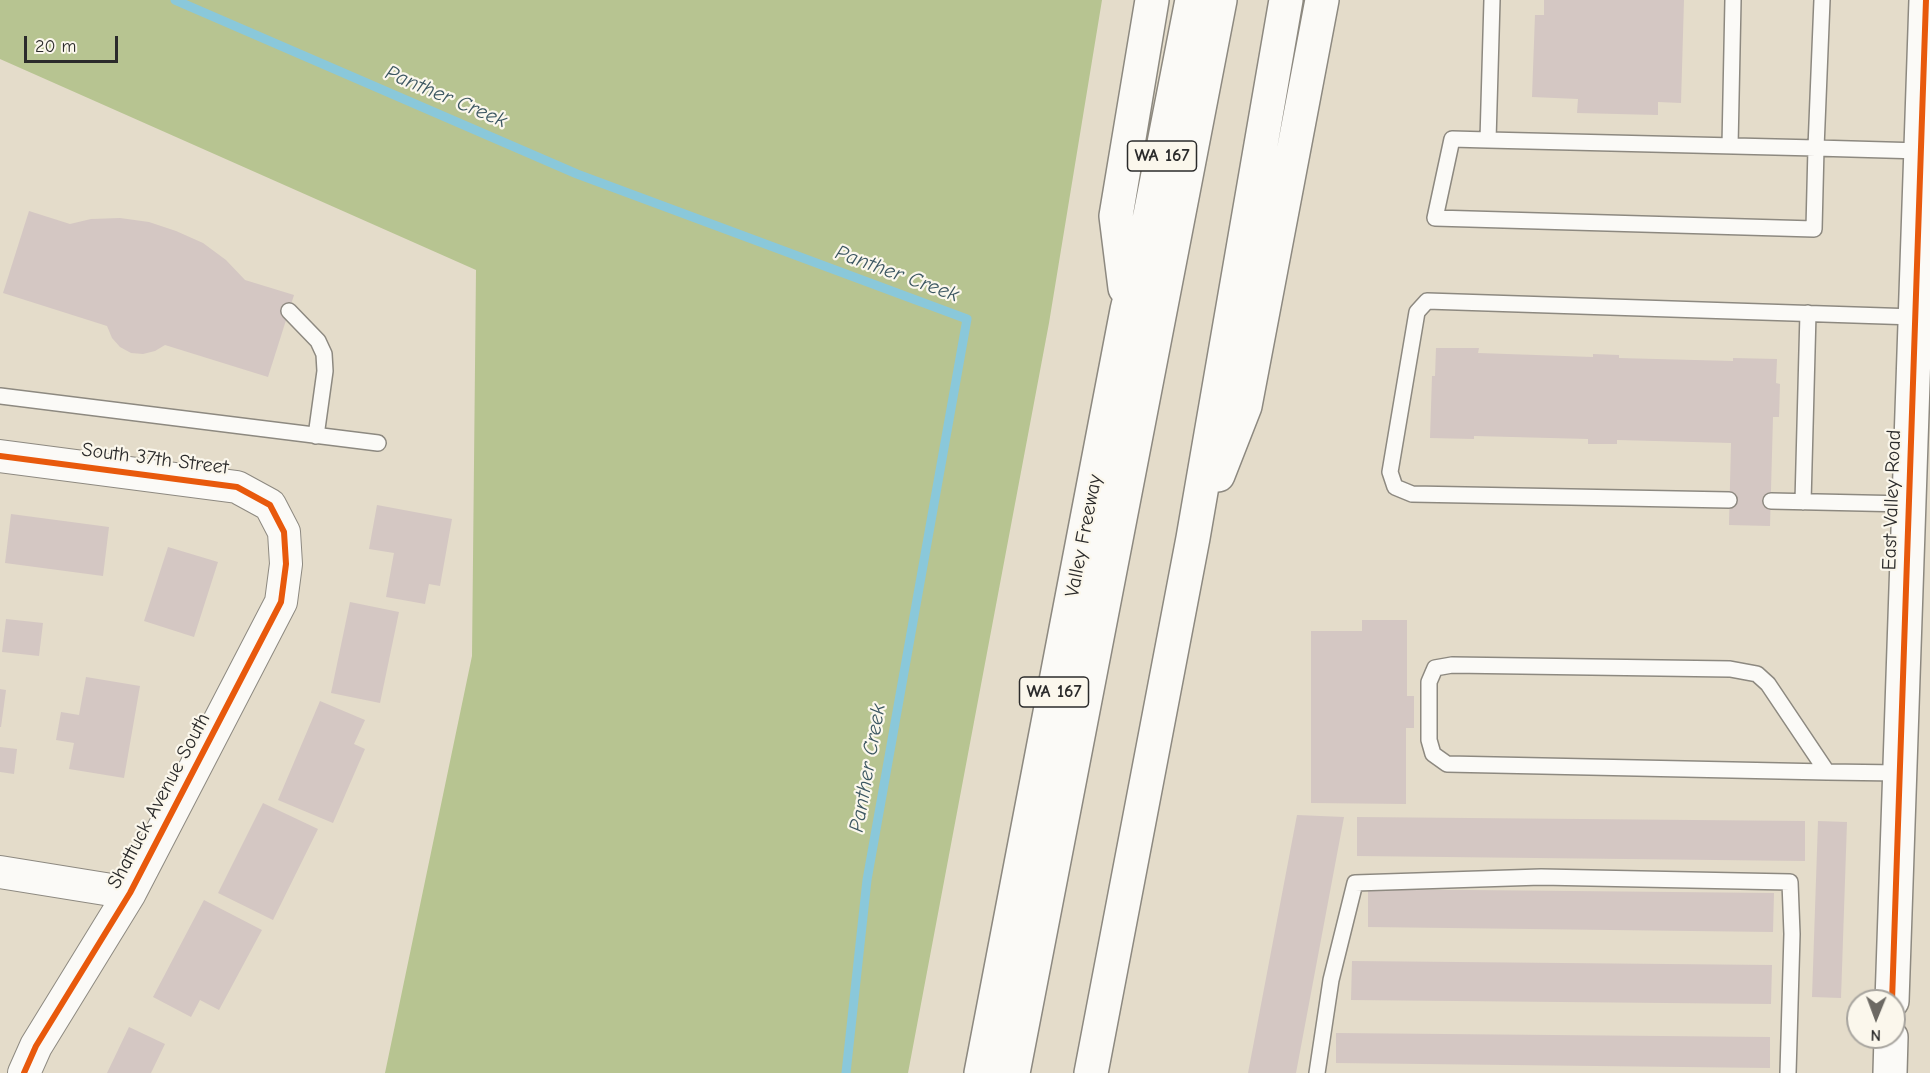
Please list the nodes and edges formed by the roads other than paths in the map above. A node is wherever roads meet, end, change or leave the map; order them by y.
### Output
1 (1152, 0) edge
2 (1192, 0) edge
3 (1220, 0) edge
4 (1286, 0) edge
5 (1322, 0) edge
6 (1492, 0) edge
7 (1733, 0) edge
8 (1822, 0) edge
9 (1926, 0) edge
10 (1488, 140) junction
11 (1730, 146) junction
12 (1816, 148) junction
13 (1921, 151) junction
14 (1920, 306) edge
15 (1127, 310) junction
16 (289, 311) dead end
17 (1808, 313) junction
18 (0, 396) edge
19 (316, 436) junction
20 (378, 443) dead end
21 (0, 456) edge
22 (1729, 500) dead end
23 (1771, 501) dead end
24 (1803, 502) junction
25 (1908, 504) junction
26 (284, 532) joint
27 (1193, 538) junction
28 (1827, 772) junction
29 (1899, 773) junction
30 (0, 872) edge
31 (130, 893) junction
32 (1892, 989) edge
33 (1891, 1049) edge
34 (24, 1073) edge
35 (981, 1073) edge
36 (1012, 1073) edge
37 (1091, 1073) edge
38 (1317, 1073) edge
39 (1788, 1073) edge
40 (1890, 1073) edge

1 - 15 main road
2 - 15 main road, Valley Freeway / WA 167
3 - 36 main road
4 - 27 main road
5 - 27 main road
6 - 10 lane
7 - 11 lane
8 - 12 lane
9 - 13 main road, East Valley Road
10 - 11 lane
10 - 12 lane
11 - 12 lane
12 - 13 lane
13 - 14 main road, East Valley Road
14 - 17 lane
14 - 25 main road, East Valley Road
15 - 35 main road, Valley Freeway / WA 167
16 - 19 lane
17 - 22 lane
17 - 24 lane
18 - 19 lane
19 - 20 lane
21 - 26 street, South 37th Street
23 - 24 lane
24 - 25 lane
25 - 29 main road, East Valley Road
26 - 31 street, Shattuck Avenue South
27 - 37 main road
28 - 28 lane
28 - 29 lane
29 - 32 main road, East Valley Road
30 - 31 street
31 - 34 street, Shattuck Avenue South
33 - 40 main road
38 - 39 lane

